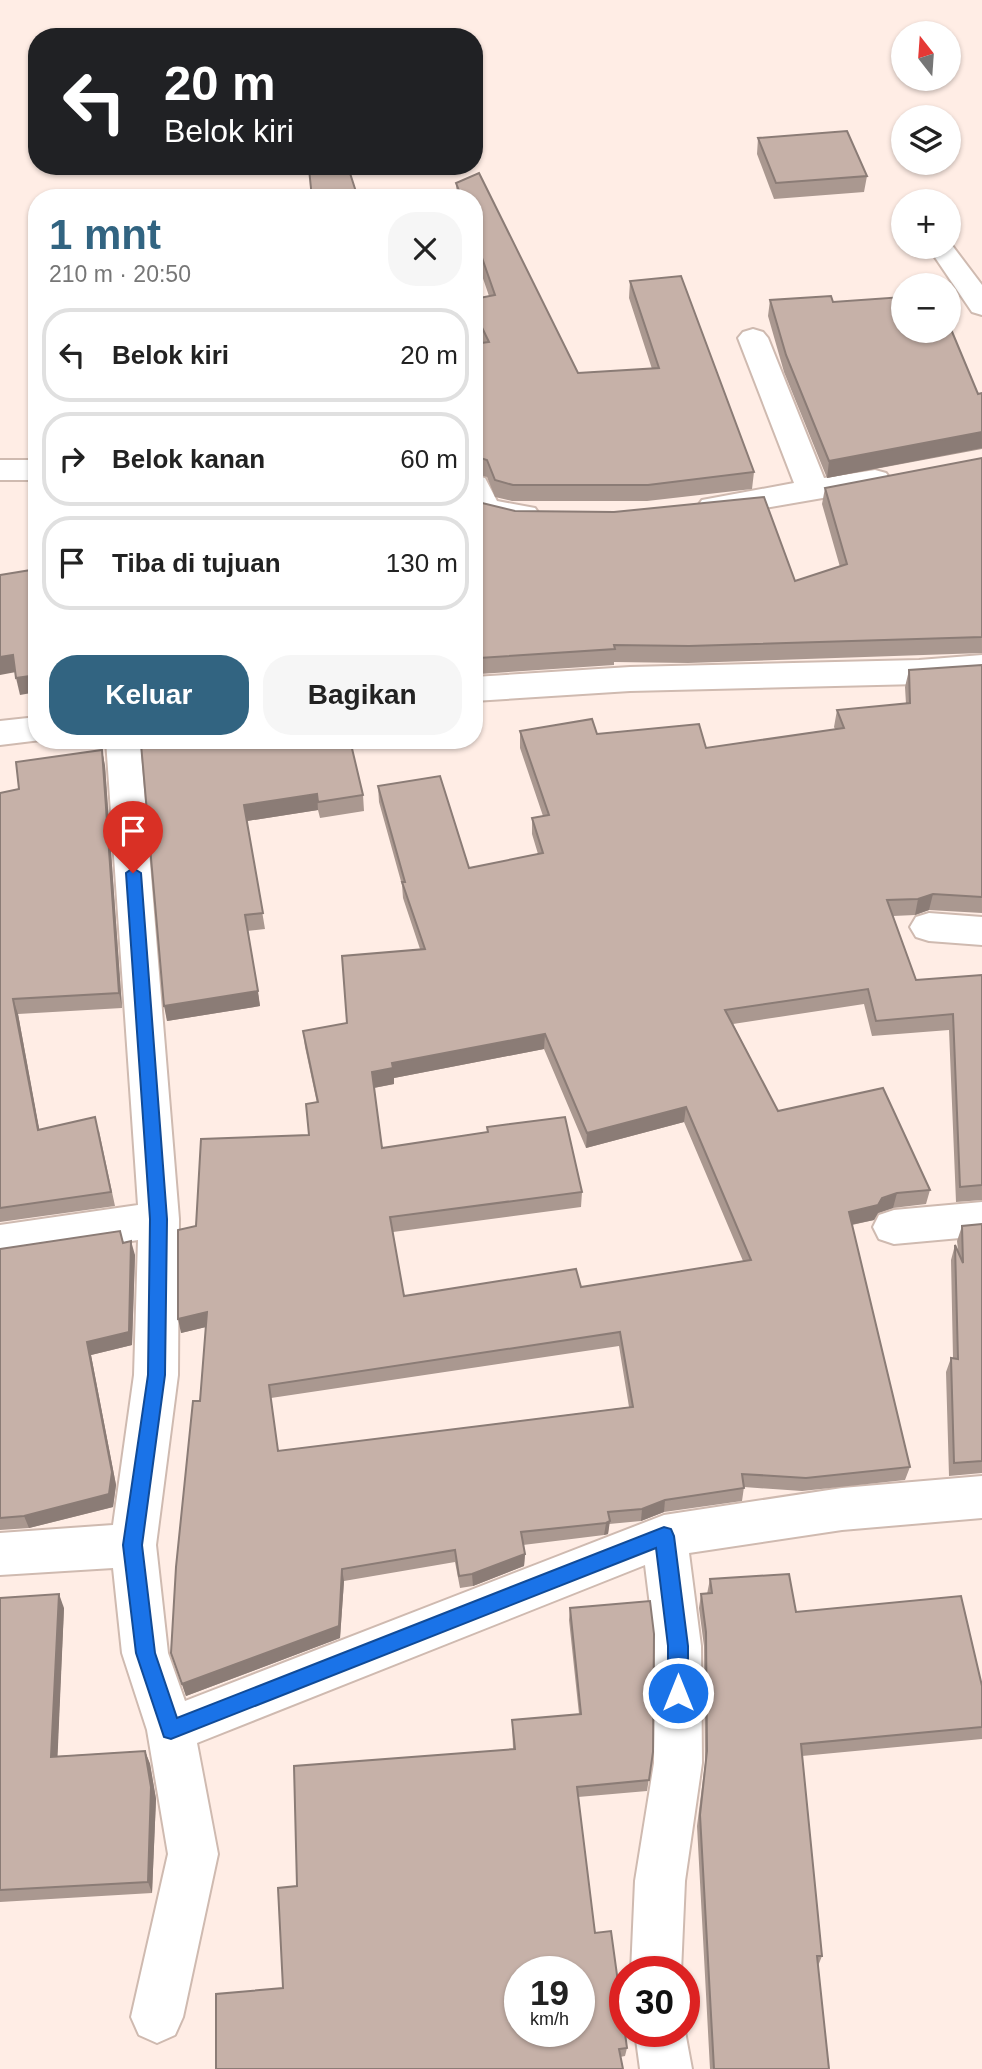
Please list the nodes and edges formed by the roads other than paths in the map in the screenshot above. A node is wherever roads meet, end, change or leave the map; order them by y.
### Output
1 (950, 259) edge
2 (982, 306) edge
3 (754, 338) dead end
4 (0, 470) edge
5 (28, 470) edge
6 (904, 475) edge
7 (813, 491) junction
8 (483, 507) edge
9 (688, 511) edge
10 (555, 517) edge
11 (982, 667) edge
12 (483, 688) edge
13 (28, 730) edge
14 (0, 733) edge
15 (125, 749) edge
16 (929, 927) dead end
17 (982, 931) edge
18 (159, 1219) junction
19 (982, 1219) edge
20 (894, 1227) dead end
21 (0, 1242) edge
22 (982, 1497) edge
23 (664, 1536) junction
24 (133, 1545) junction
25 (0, 1554) edge
26 (171, 1730) junction
27 (657, 1956) edge
28 (158, 2017) dead end
29 (663, 2047) edge
30 (666, 2069) edge

1 - 2 street
3 - 7 street
4 - 5 street
6 - 7 street
7 - 9 street
8 - 10 street
11 - 12 street
13 - 14 street
15 - 18 street
16 - 17 street
18 - 21 street
18 - 24 street
19 - 20 street
22 - 23 street
23 - 26 street
23 - 27 street
24 - 25 street
24 - 26 street
26 - 28 street
29 - 30 street

